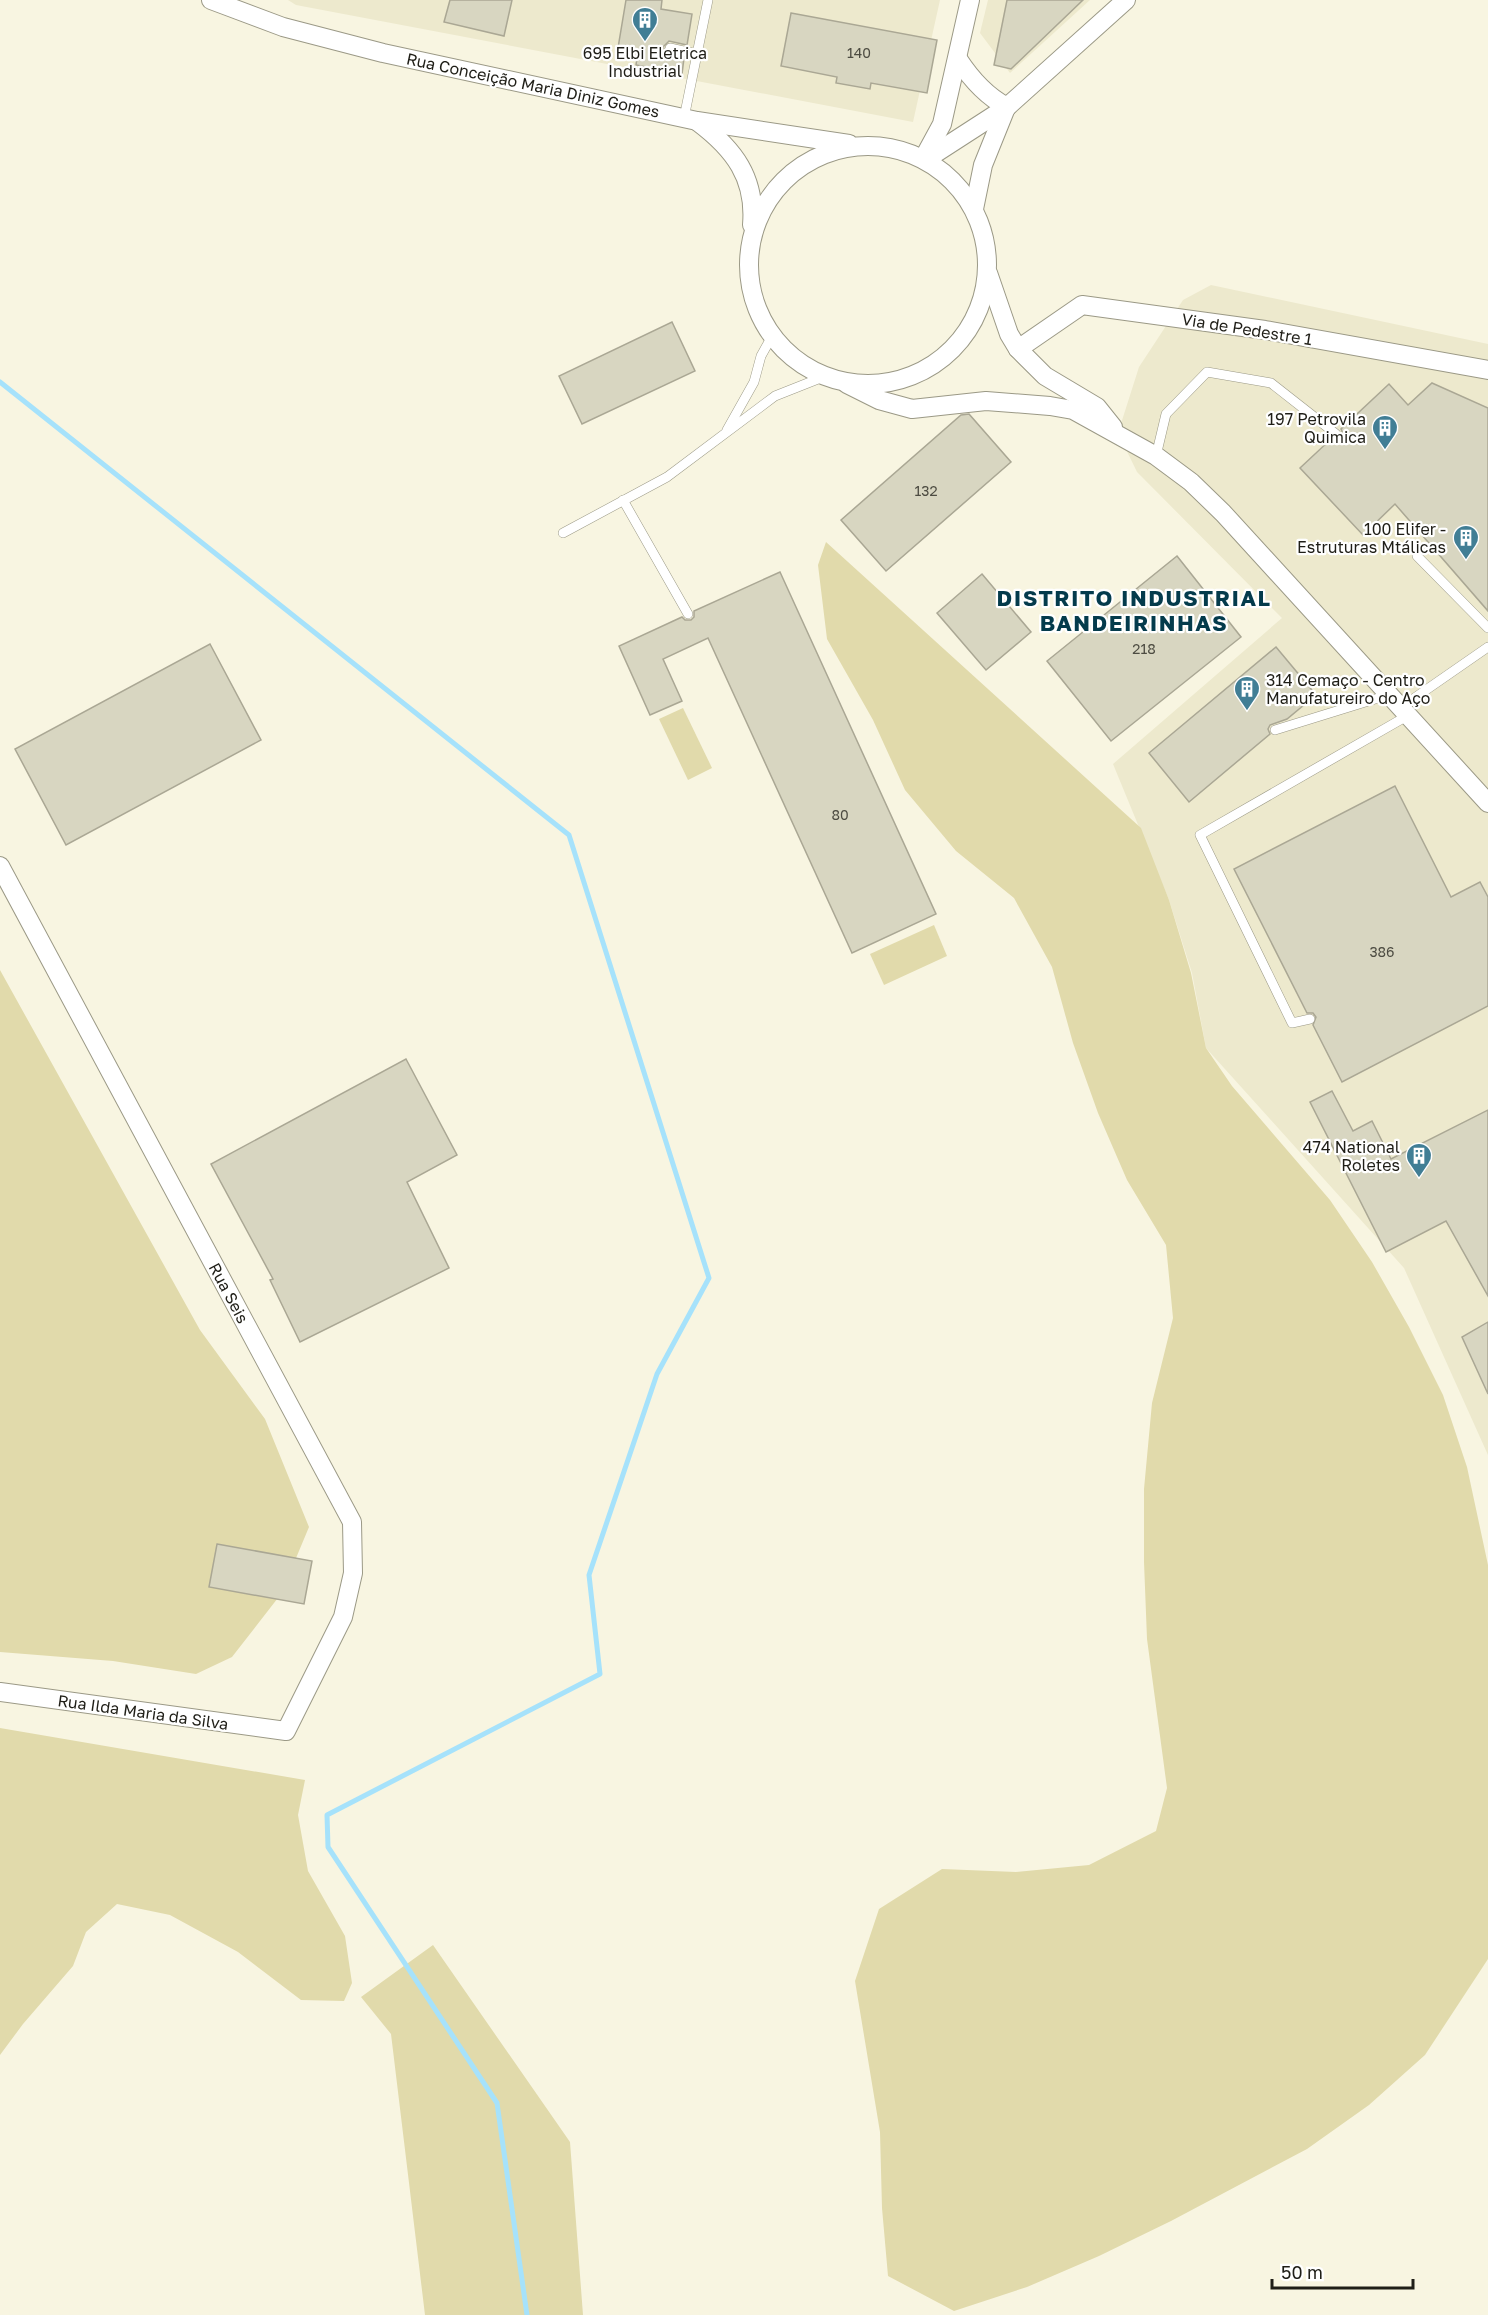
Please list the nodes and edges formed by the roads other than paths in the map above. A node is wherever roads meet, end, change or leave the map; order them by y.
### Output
1 (211, 0) edge
2 (708, 0) edge
3 (970, 0) edge
4 (1126, 0) edge
5 (670, 48) dead end
6 (697, 54) junction
7 (958, 59) junction
8 (1007, 107) junction
9 (691, 120) junction
10 (860, 145) junction
11 (924, 159) junction
12 (974, 209) junction
13 (750, 243) junction
14 (987, 272) junction
15 (771, 338) junction
16 (1018, 349) junction
17 (1488, 370) edge
18 (822, 377) junction
19 (847, 384) junction
20 (1118, 433) junction
21 (1336, 434) dead end
22 (725, 435) junction
23 (1156, 456) junction
24 (623, 500) junction
25 (563, 533) dead end
26 (1417, 556) dead end
27 (688, 614) dead end
28 (1488, 628) edge
29 (1488, 647) edge
30 (1398, 706) junction
31 (1275, 730) dead end
32 (1488, 803) edge
33 (0, 866) edge
34 (1310, 1018) dead end
35 (0, 1692) edge
36 (286, 1731) joint

1 - 9 street, Rua Conceição Maria Diniz Gomes
2 - 6 lane
3 - 7 street
4 - 8 street
5 - 6 lane
6 - 9 lane
7 - 8 street
7 - 11 street
8 - 11 street
8 - 12 street
9 - 10 street, Rua Conceição Maria Diniz Gomes
9 - 13 street
10 - 11 street
10 - 13 street
11 - 12 street
12 - 14 street
13 - 15 street
14 - 16 street
14 - 19 street
15 - 18 street
15 - 22 lane
16 - 17 street, Via de Pedestre 1
16 - 20 street
18 - 19 street
18 - 22 lane
19 - 20 street
20 - 23 street
21 - 23 lane
22 - 24 lane
23 - 30 street
24 - 25 lane
24 - 27 lane
26 - 28 lane
29 - 30 lane
30 - 31 lane
30 - 32 street
30 - 34 lane
33 - 36 street, Rua Seis
35 - 36 street, Rua Ilda Maria da Silva

